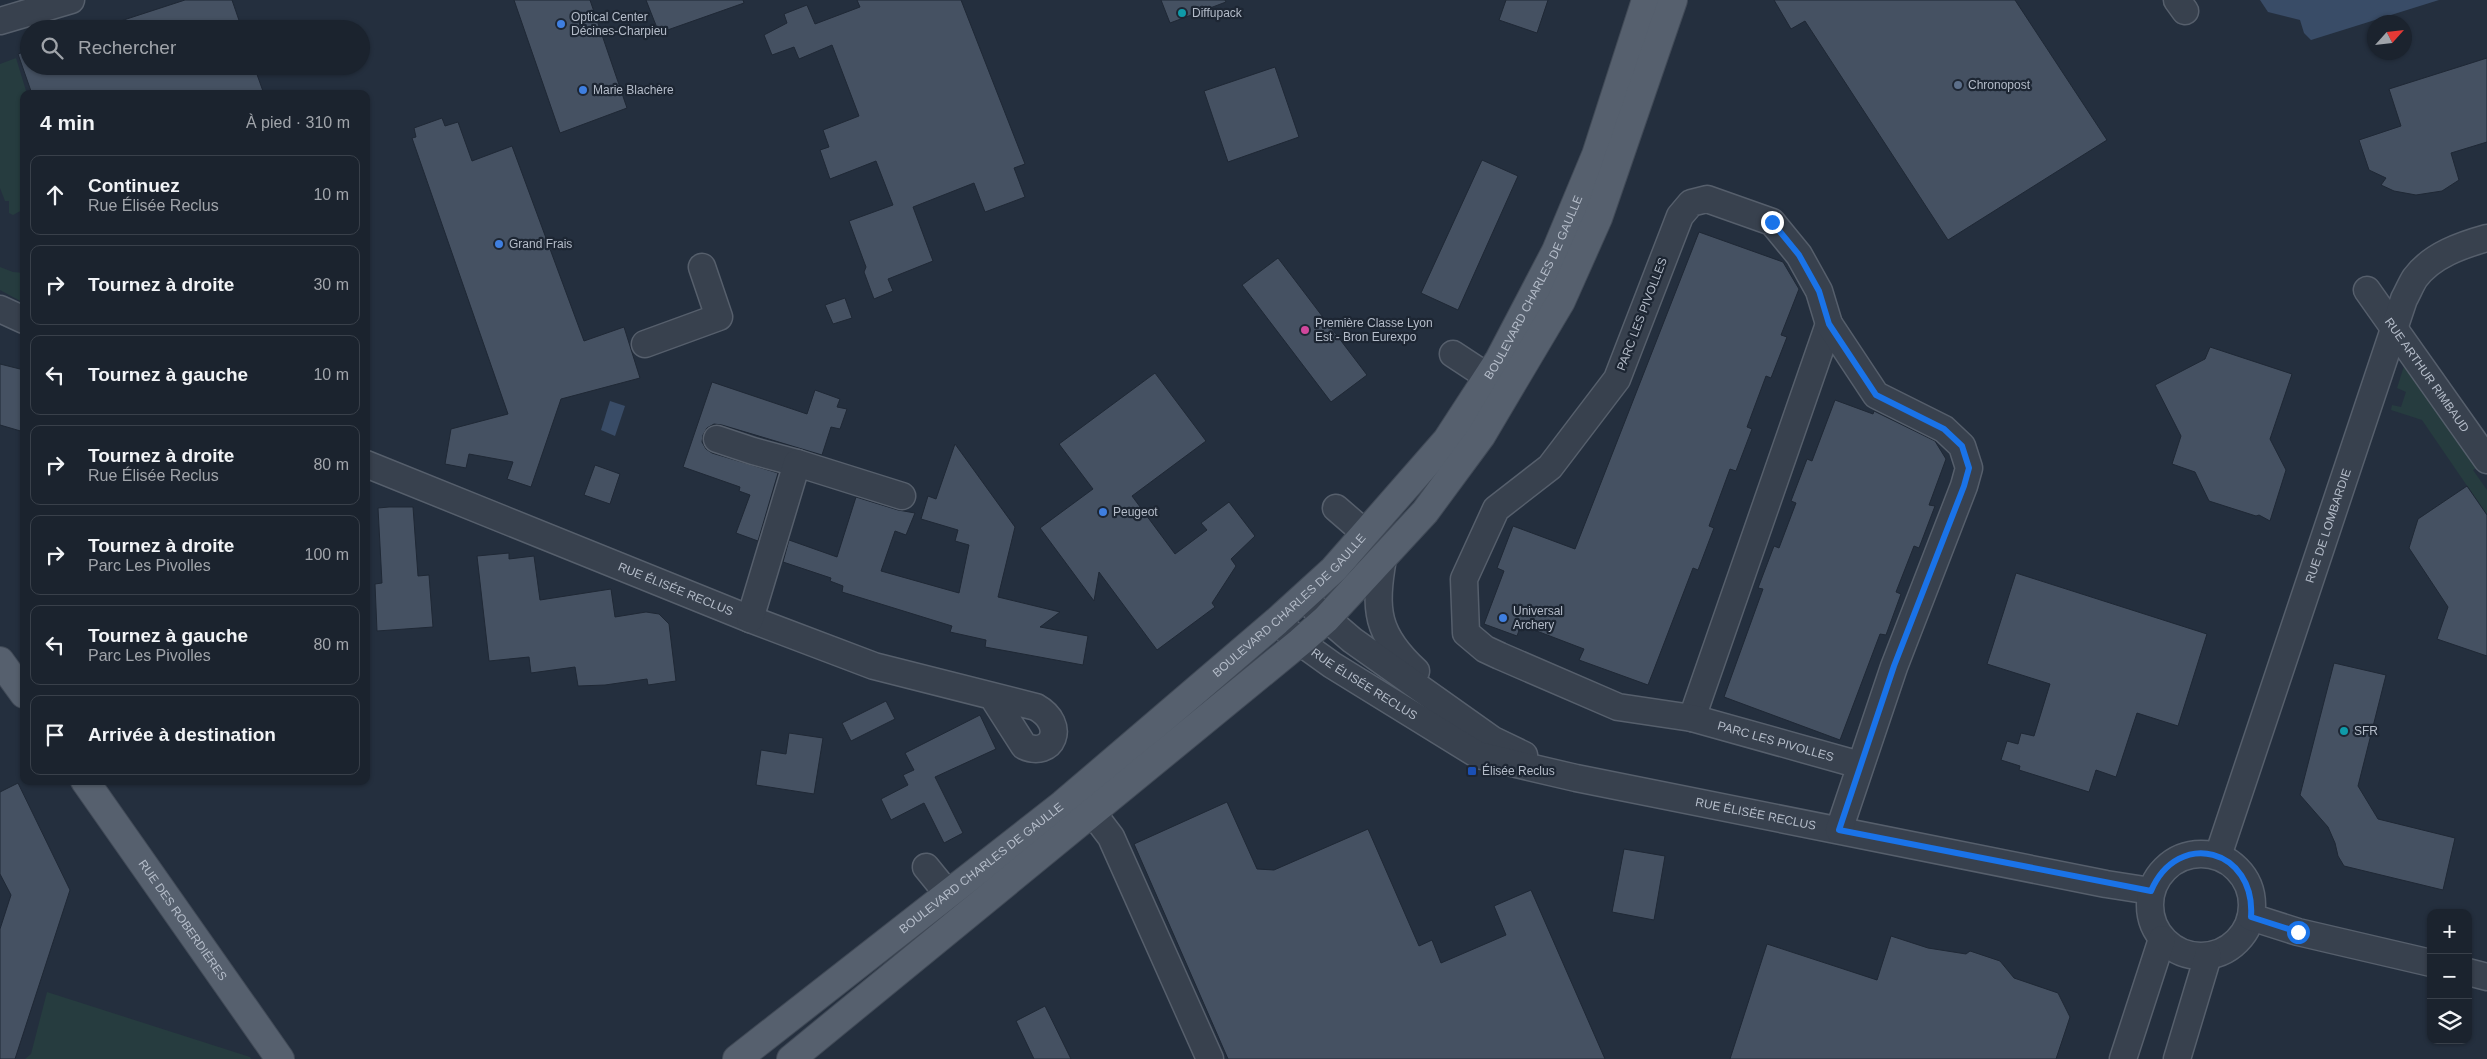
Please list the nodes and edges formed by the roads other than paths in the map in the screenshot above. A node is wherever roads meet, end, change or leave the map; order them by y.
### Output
1 (71, 0) edge
2 (1646, 0) edge
3 (1673, 0) edge
4 (0, 21) edge
5 (2487, 238) edge
6 (702, 267) dead end
7 (2367, 290) dead end
8 (0, 309) edge
9 (20, 318) edge
10 (1829, 324) junction
11 (2393, 330) junction
12 (645, 344) dead end
13 (1453, 354) dead end
14 (1488, 377) junction
15 (717, 439) dead end
16 (2487, 460) edge
17 (797, 463) junction
18 (370, 466) edge
19 (902, 496) dead end
20 (1336, 508) dead end
21 (1366, 534) junction
22 (1383, 558) junction
23 (1303, 598) junction
24 (750, 619) junction
25 (1326, 619) junction
26 (1277, 621) junction
27 (1300, 642) junction
28 (0, 661) edge
29 (20, 688) edge
30 (992, 696) dead end
31 (1692, 718) junction
32 (1493, 740) junction
33 (1860, 765) junction
34 (1568, 776) junction
35 (88, 785) edge
36 (1092, 812) junction
37 (1839, 830) junction
38 (2218, 856) junction
39 (926, 867) dead end
40 (2151, 891) junction
41 (948, 894) junction
42 (2251, 917) junction
43 (2162, 939) junction
44 (2208, 956) junction
45 (2427, 962) edge
46 (2472, 973) edge
47 (2487, 977) edge
48 (280, 1059) edge
49 (737, 1059) edge
50 (791, 1059) edge
51 (1210, 1059) edge
52 (2123, 1059) edge
53 (2177, 1059) edge

1 - 4 street
2 - 14 main road, BOULEVARD CHARLES DE GAULLE
3 - 22 main road, BOULEVARD CHARLES DE GAULLE
5 - 11 street, RUE DE LOMBARDIE
6 - 12 street
7 - 11 street, RUE ARTHUR RIMBAUD
8 - 9 street
10 - 31 street
10 - 31 street, PARC LES PIVOLLES
10 - 33 street, PARC LES PIVOLLES
11 - 16 street, RUE ARTHUR RIMBAUD
11 - 38 street, RUE DE LOMBARDIE
13 - 14 street
14 - 21 main road, BOULEVARD CHARLES DE GAULLE
15 - 17 street
17 - 19 street
17 - 24 street
18 - 24 street, RUE ÉLISÉE RECLUS
20 - 21 street
21 - 23 main road, BOULEVARD CHARLES DE GAULLE
22 - 25 main road, BOULEVARD CHARLES DE GAULLE
22 - 32 street, RUE ÉLISÉE RECLUS
23 - 25 street, RUE ÉLISÉE RECLUS
23 - 26 main road, BOULEVARD CHARLES DE GAULLE
24 - 30 street, RUE ÉLISÉE RECLUS
25 - 27 main road, BOULEVARD CHARLES DE GAULLE
25 - 32 street, RUE ÉLISÉE RECLUS
26 - 27 street, RUE ÉLISÉE RECLUS
26 - 41 main road, BOULEVARD CHARLES DE GAULLE
27 - 34 street, RUE ÉLISÉE RECLUS
27 - 36 main road, BOULEVARD CHARLES DE GAULLE
28 - 29 main road
31 - 33 street, PARC LES PIVOLLES
32 - 34 street, RUE ÉLISÉE RECLUS
33 - 37 street, PARC LES PIVOLLES
34 - 37 street, RUE ÉLISÉE RECLUS
35 - 48 main road, RUE DES ROBERDIÈRES
36 - 50 main road, BOULEVARD CHARLES DE GAULLE
36 - 51 street
37 - 40 street, RUE ÉLISÉE RECLUS
38 - 40 street
38 - 42 street
39 - 41 street
40 - 43 street
41 - 49 main road, BOULEVARD CHARLES DE GAULLE
42 - 44 street
42 - 45 street
43 - 44 street
43 - 52 street
44 - 53 street
46 - 47 street

